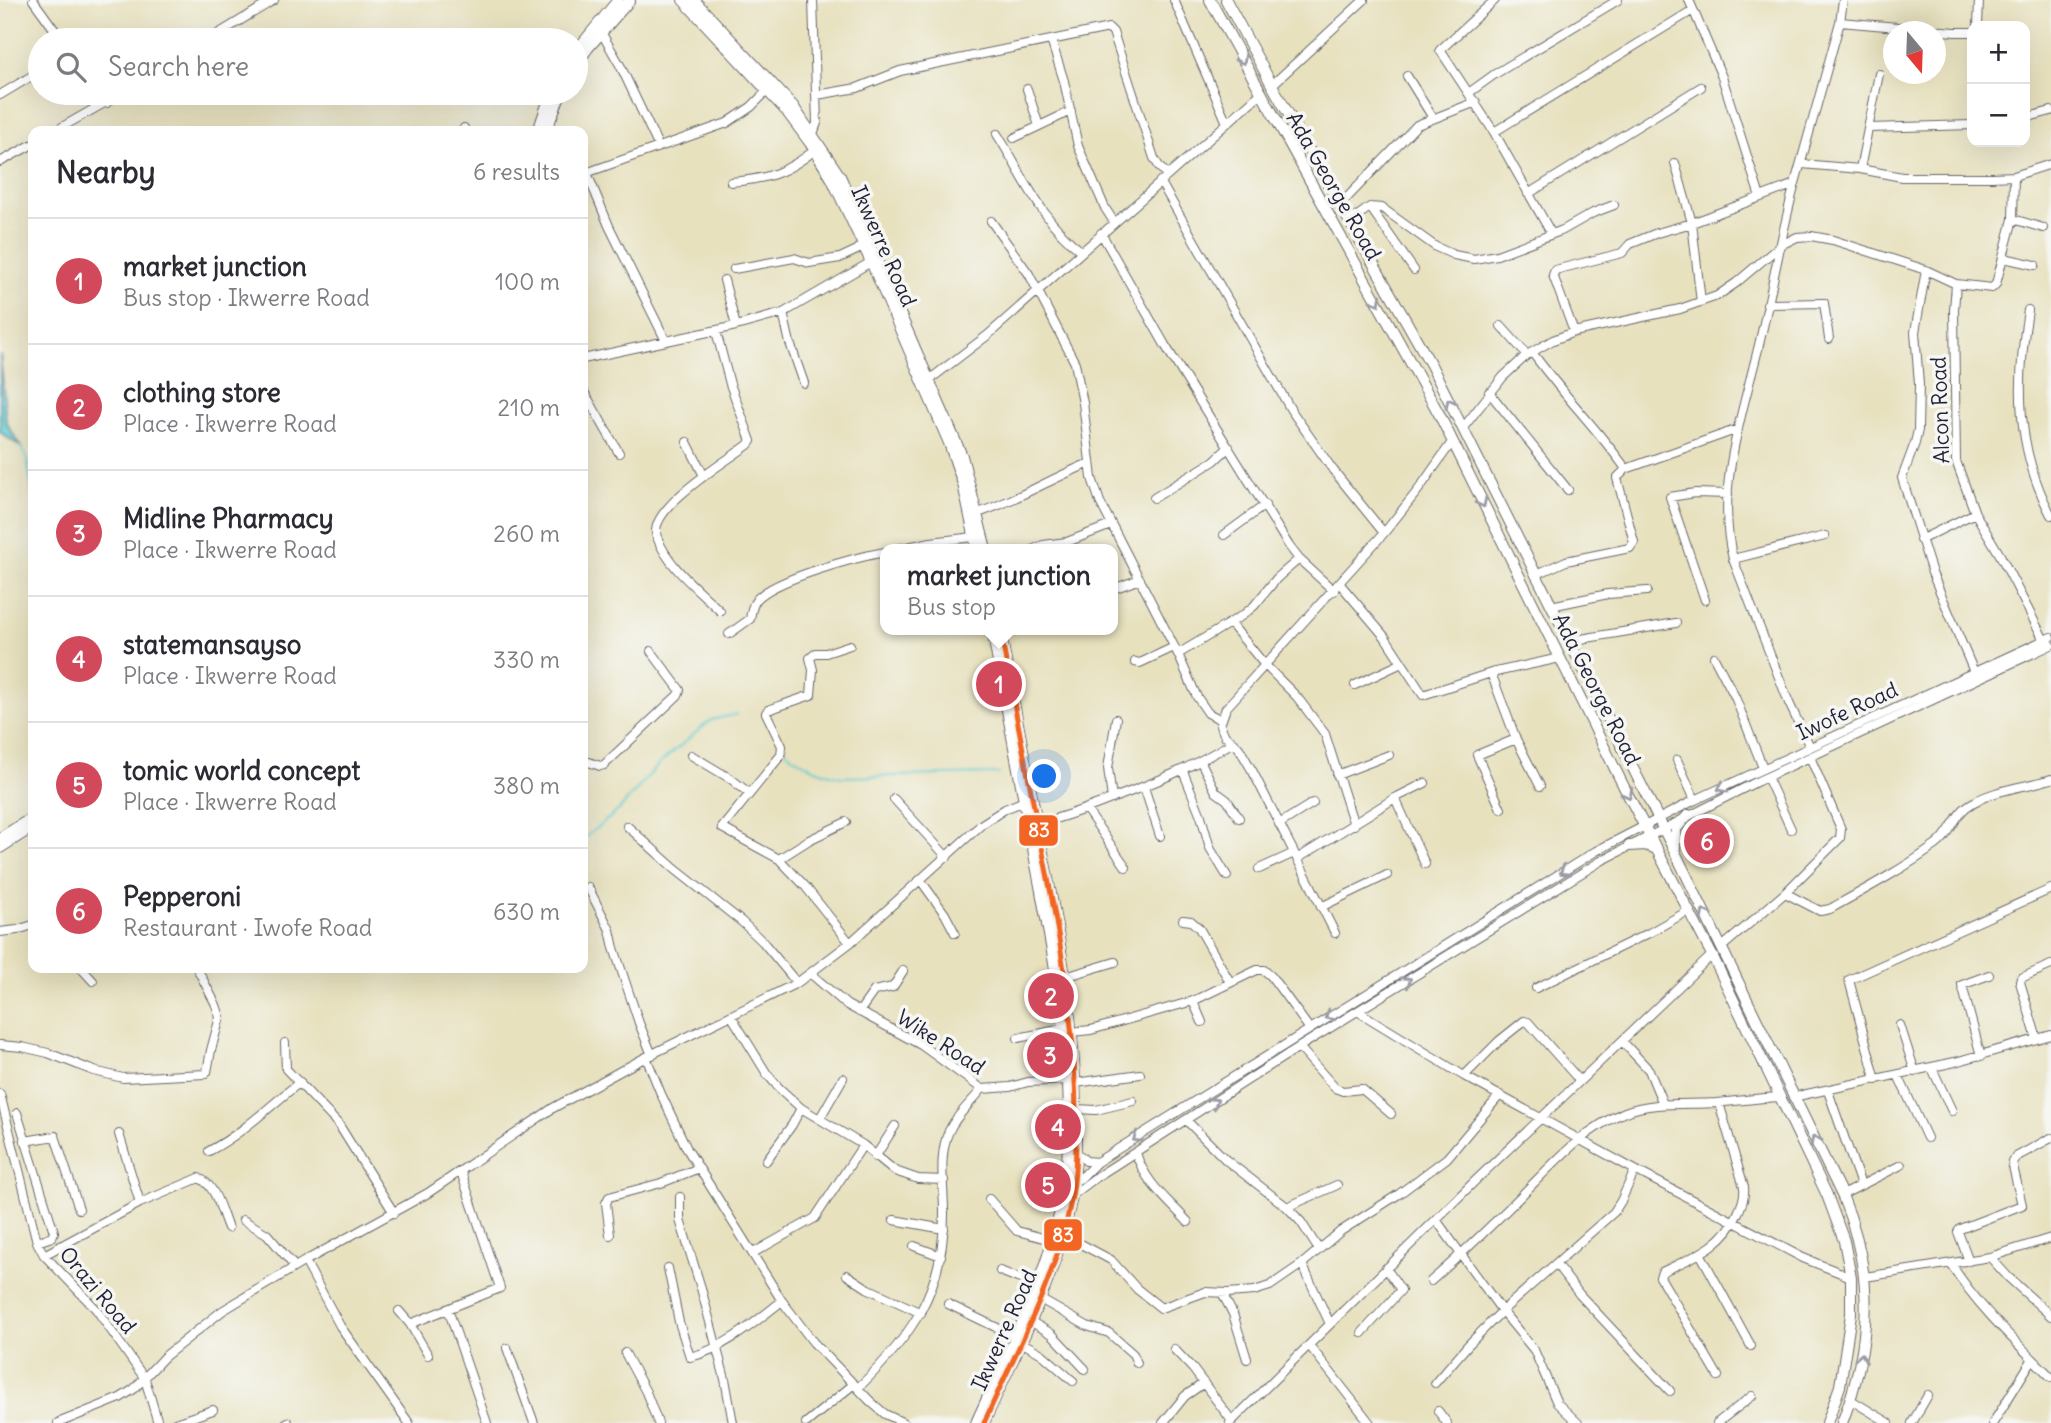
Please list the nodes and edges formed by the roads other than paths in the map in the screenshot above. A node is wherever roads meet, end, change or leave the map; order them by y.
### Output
1 (33, 0) edge
2 (274, 0) edge
3 (618, 0) edge
4 (630, 0) edge
5 (683, 0) edge
6 (694, 0) edge
7 (813, 0) edge
8 (1174, 0) edge
9 (1210, 0) edge
10 (1226, 0) edge
11 (1364, 0) edge
12 (1495, 0) edge
13 (1618, 0) edge
14 (1689, 0) edge
15 (1843, 0) edge
16 (1979, 0) edge
17 (1693, 10) junction
18 (1978, 21) edge
19 (1840, 22) junction
20 (53, 28) edge
21 (228, 28) edge
22 (601, 32) junction
23 (1967, 32) edge
24 (588, 36) edge
25 (1051, 40) junction
26 (588, 49) edge
27 (1879, 74) dead end
28 (1407, 76) dead end
29 (28, 78) edge
30 (1272, 85) junction
31 (1701, 87) dead end
32 (1027, 89) dead end
33 (768, 90) junction
34 (1470, 92) junction
35 (1260, 93) junction
36 (0, 95) edge
37 (817, 95) junction
38 (1476, 102) junction
39 (103, 105) edge
40 (547, 105) edge
41 (556, 105) edge
42 (1070, 111) junction
43 (2051, 111) edge
44 (2030, 117) edge
45 (1433, 118) junction
46 (1227, 123) junction
47 (1967, 125) edge
48 (64, 126) edge
49 (539, 126) edge
50 (548, 126) edge
51 (1039, 126) junction
52 (1869, 128) junction
53 (1494, 132) junction
54 (997, 134) dead end
55 (810, 136) junction
56 (1014, 138) dead end
57 (656, 141) dead end
58 (28, 147) edge
59 (815, 150) junction
60 (0, 162) edge
61 (1675, 163) dead end
62 (1802, 164) junction
63 (2051, 164) edge
64 (1860, 169) junction
65 (588, 173) edge
66 (1168, 174) junction
67 (2014, 176) junction
68 (588, 180) edge
69 (1160, 181) junction
70 (731, 182) dead end
71 (1795, 184) junction
72 (1528, 194) junction
73 (1760, 197) junction
74 (1341, 204) junction
75 (1614, 205) dead end
76 (1370, 207) junction
77 (2013, 219) junction
78 (1350, 220) junction
79 (991, 221) dead end
80 (1114, 222) junction
81 (1692, 223) junction
82 (2043, 228) dead end
83 (1101, 233) junction
84 (1551, 233) junction
85 (862, 245) junction
86 (1781, 245) junction
87 (1081, 251) junction
88 (2004, 258) junction
89 (871, 262) junction
90 (2035, 265) dead end
91 (734, 269) dead end
92 (1414, 270) dead end
93 (1926, 270) junction
94 (723, 280) dead end
95 (1956, 284) junction
96 (1038, 289) junction
97 (1701, 302) junction
98 (1767, 304) junction
99 (2028, 310) dead end
100 (783, 313) junction
101 (736, 326) junction
102 (1501, 326) dead end
103 (716, 331) junction
104 (1574, 332) junction
105 (1829, 339) dead end
106 (666, 341) junction
107 (1529, 353) junction
108 (588, 358) edge
109 (929, 380) junction
110 (804, 383) dead end
111 (1489, 392) junction
112 (588, 399) edge
113 (1463, 428) junction
114 (1738, 429) junction
115 (687, 442) dead end
116 (1452, 442) junction
117 (1229, 447) junction
118 (619, 453) dead end
119 (1090, 463) junction
120 (1626, 469) junction
121 (704, 476) junction
122 (1568, 490) dead end
123 (1728, 494) junction
124 (1154, 498) dead end
125 (1265, 505) junction
126 (978, 513) junction
127 (1975, 513) junction
128 (2051, 515) edge
129 (1111, 526) junction
130 (1384, 533) junction
131 (1224, 535) dead end
132 (1825, 536) dead end
133 (974, 537) junction
134 (1920, 540) junction
135 (922, 544) edge
136 (976, 544) edge
137 (985, 544) edge
138 (1050, 544) edge
139 (880, 553) edge
140 (1299, 559) junction
141 (1733, 559) junction
142 (1535, 575) junction
143 (1140, 579) junction
144 (1118, 587) edge
145 (1337, 587) junction
146 (1647, 591) dead end
147 (1705, 600) dead end
148 (1551, 606) junction
149 (720, 611) dead end
150 (1676, 623) dead end
151 (1231, 624) junction
152 (729, 634) dead end
153 (993, 635) edge
154 (1001, 635) edge
155 (1569, 641) junction
156 (2049, 641) edge
157 (850, 645) dead end
158 (1176, 650) junction
159 (651, 651) dead end
160 (1714, 657) dead end
161 (1560, 658) junction
162 (1135, 662) dead end
163 (1402, 663) junction
164 (1264, 664) junction
165 (1974, 672) junction
166 (1491, 673) junction
167 (1355, 685) dead end
168 (1116, 719) dead end
169 (1220, 720) junction
170 (1516, 739) junction
171 (1233, 742) junction
172 (1810, 752) junction
173 (691, 754) dead end
174 (1390, 755) dead end
175 (1677, 760) dead end
176 (588, 762) edge
177 (1201, 762) junction
178 (1183, 771) junction
179 (1765, 773) junction
180 (1337, 775) junction
181 (2051, 779) edge
182 (1425, 783) dead end
183 (1540, 786) dead end
184 (1144, 788) junction
185 (749, 793) junction
186 (1395, 798) junction
187 (894, 799) dead end
188 (1028, 799) junction
189 (1112, 799) junction
190 (1695, 800) junction
191 (1313, 803) dead end
192 (1501, 808) dead end
193 (1086, 809) junction
194 (1688, 815) junction
195 (1239, 818) dead end
196 (28, 820) edge
197 (846, 822) dead end
198 (1661, 823) junction
199 (1279, 824) junction
200 (1033, 825) junction
201 (1354, 825) junction
202 (627, 826) dead end
203 (1791, 829) dead end
204 (28, 830) edge
205 (1648, 830) junction
206 (1160, 836) dead end
207 (0, 838) edge
208 (1629, 846) junction
209 (0, 848) edge
210 (1657, 849) junction
211 (1675, 852) junction
212 (1295, 856) junction
213 (947, 857) junction
214 (779, 859) junction
215 (1425, 864) dead end
216 (1126, 867) dead end
217 (1259, 869) dead end
218 (1387, 875) dead end
219 (1227, 876) dead end
220 (921, 881) junction
221 (588, 887) dead end
222 (2051, 889) edge
223 (1785, 893) junction
224 (1321, 907) junction
225 (1688, 911) junction
226 (1183, 920) dead end
227 (28, 927) edge
228 (0, 932) edge
229 (954, 933) dead end
230 (1335, 933) dead end
231 (850, 943) junction
232 (1722, 947) junction
233 (1712, 956) junction
234 (1115, 962) dead end
235 (2051, 965) edge
236 (903, 971) dead end
237 (85, 973) edge
238 (200, 973) edge
239 (811, 974) junction
240 (1989, 975) dead end
241 (1065, 976) junction
242 (93, 981) dead end
243 (1230, 982) junction
244 (797, 983) junction
245 (1536, 988) dead end
246 (1193, 1001) junction
247 (859, 1012) junction
248 (1359, 1012) junction
249 (733, 1017) junction
250 (1202, 1022) dead end
251 (1900, 1025) dead end
252 (1309, 1028) junction
253 (1067, 1030) junction
254 (2051, 1035) edge
255 (1018, 1038) dead end
256 (2037, 1039) junction
257 (1622, 1041) junction
258 (285, 1043) dead end
259 (0, 1045) edge
260 (1299, 1047) junction
261 (649, 1056) junction
262 (1981, 1056) junction
263 (1932, 1068) junction
264 (1915, 1072) junction
265 (1140, 1074) dead end
266 (1898, 1075) junction
267 (1464, 1076) junction
268 (843, 1078) dead end
269 (1876, 1080) junction
270 (1071, 1081) junction
271 (1580, 1081) junction
272 (300, 1082) junction
273 (982, 1089) junction
274 (1828, 1091) junction
275 (0, 1094) edge
276 (1500, 1096) junction
277 (1780, 1097) junction
278 (1793, 1097) junction
279 (1133, 1101) dead end
280 (1718, 1103) junction
281 (1663, 1104) junction
282 (801, 1108) junction
283 (1076, 1109) junction
284 (1952, 1111) dead end
285 (17, 1113) dead end
286 (1391, 1114) dead end
287 (1542, 1117) junction
288 (820, 1118) junction
289 (1186, 1120) junction
290 (895, 1126) dead end
291 (119, 1134) dead end
292 (1927, 1138) dead end
293 (2051, 1138) edge
294 (1580, 1139) junction
295 (25, 1140) junction
296 (863, 1145) junction
297 (209, 1151) dead end
298 (1076, 1152) junction
299 (1136, 1153) junction
300 (875, 1157) junction
301 (766, 1161) dead end
302 (1067, 1161) junction
303 (1097, 1162) junction
304 (1900, 1165) dead end
305 (699, 1168) junction
306 (1635, 1170) junction
307 (461, 1172) junction
308 (1095, 1178) junction
309 (1073, 1179) junction
310 (944, 1180) junction
311 (1337, 1185) dead end
312 (1861, 1185) junction
313 (1842, 1195) junction
314 (1072, 1196) junction
315 (680, 1197) dead end
316 (989, 1199) dead end
317 (141, 1203) junction
318 (1061, 1203) junction
319 (1287, 1207) junction
320 (79, 1209) dead end
321 (394, 1213) junction
322 (243, 1220) dead end
323 (894, 1220) dead end
324 (1437, 1221) junction
325 (1188, 1222) dead end
326 (1734, 1222) junction
327 (228, 1228) dead end
328 (944, 1229) junction
329 (610, 1235) dead end
330 (1064, 1235) junction
331 (2051, 1238) edge
332 (1051, 1240) junction
333 (37, 1242) junction
334 (914, 1246) dead end
335 (1319, 1250) junction
336 (753, 1252) junction
337 (1462, 1254) junction
338 (44, 1255) junction
339 (1701, 1255) junction
340 (941, 1256) junction
341 (1990, 1257) junction
342 (305, 1261) junction
343 (1969, 1261) junction
344 (1302, 1264) junction
345 (1556, 1264) junction
346 (1951, 1264) junction
347 (295, 1266) junction
348 (668, 1268) dead end
349 (1386, 1268) junction
350 (1000, 1271) dead end
351 (847, 1275) dead end
352 (1851, 1277) junction
353 (1865, 1277) junction
354 (1431, 1281) dead end
355 (1038, 1286) junction
356 (1222, 1293) junction
357 (1040, 1299) junction
358 (782, 1301) junction
359 (948, 1304) dead end
360 (448, 1309) junction
361 (398, 1311) dead end
362 (1502, 1311) junction
363 (920, 1313) junction
364 (2051, 1315) edge
365 (1030, 1321) junction
366 (410, 1324) junction
367 (1330, 1324) junction
368 (1362, 1333) dead end
369 (1018, 1339) junction
370 (1309, 1345) junction
371 (716, 1346) junction
372 (1751, 1346) dead end
373 (507, 1348) dead end
374 (1174, 1349) dead end
375 (625, 1353) dead end
376 (428, 1355) dead end
377 (1247, 1359) dead end
378 (2032, 1360) junction
379 (1137, 1363) dead end
380 (1085, 1369) dead end
381 (1718, 1376) dead end
382 (2051, 1377) edge
383 (145, 1379) junction
384 (1073, 1381) dead end
385 (1204, 1383) junction
386 (1435, 1383) dead end
387 (856, 1386) junction
388 (1670, 1391) dead end
389 (1928, 1395) dead end
390 (1752, 1396) dead end
391 (1851, 1401) junction
392 (213, 1410) dead end
393 (1438, 1410) dead end
394 (531, 1422) edge
395 (1231, 1422) edge
396 (58, 1423) edge
397 (158, 1423) edge
398 (176, 1423) edge
399 (409, 1423) edge
400 (487, 1423) edge
401 (658, 1423) edge
402 (733, 1423) edge
403 (806, 1423) edge
404 (904, 1423) edge
405 (976, 1423) edge
406 (984, 1423) edge
407 (1163, 1423) edge
408 (1370, 1423) edge
409 (1447, 1423) edge
410 (1578, 1423) edge
411 (1717, 1423) edge
412 (1827, 1423) edge
413 (1842, 1423) edge
414 (1889, 1423) edge
415 (1912, 1423) edge
416 (1993, 1423) edge

1 - 20 street
2 - 21 street
3 - 24 main road
4 - 22 main road
5 - 33 main road, Ikwerre Road
6 - 55 main road, Ikwerre Road
7 - 37 street
8 - 46 street
9 -> 35 main road, Ada George Road
10 - 30 main road, Ada George Road
11 - 30 street
12 - 34 street
13 - 34 street
14 - 17 street
15 - 19 street
16 - 18 street
17 - 53 street
17 - 73 street
19 - 23 street
19 - 62 street
22 - 26 main road
22 - 57 street
25 - 37 street
25 - 42 street
25 - 66 street
27 - 52 street
28 - 45 street
29 - 36 street
30 - 74 main road, Ada George Road
31 - 72 street
32 - 51 street
33 - 55 main road, Ikwerre Road
33 - 65 street
34 - 38 street
35 - 46 street
35 -> 116 main road, Ada George Road
37 - 55 street
38 - 45 street
38 - 53 street
39 - 48 street
40 - 49 main road
41 - 50 main road
42 - 51 street
42 - 80 street
43 - 44 street
45 - 74 street
46 - 66 street
47 - 52 street
51 - 56 street
52 - 64 street
53 - 72 street
54 - 87 street
55 - 59 main road, Ikwerre Road
55 - 109 main road, Ikwerre Road
58 - 60 street
59 - 70 street
59 - 85 main road, Ikwerre Road
61 - 81 street
62 - 64 street
62 - 71 street
63 - 67 street
64 - 67 street
66 - 69 street
67 - 77 street
68 - 106 street
69 - 80 street
69 - 130 street
71 - 73 street
71 - 86 street
72 - 84 street
73 - 81 street
74 - 78 main road, Ada George Road
75 - 84 street
76 - 78 street
76 - 84 street
76 - 92 street
77 - 82 street
77 - 88 street
113 -> 78 main road, Ada George Road
79 - 96 street
80 - 83 street
81 - 97 street
81 - 104 street
83 - 87 street
83 - 117 street
85 - 89 main road, Ikwerre Road
85 - 91 street
86 - 93 street
86 - 97 street
86 - 98 street
87 - 96 street
88 - 90 street
88 - 95 street
89 - 100 street
89 - 133 main road, Ikwerre Road
93 - 95 street
93 - 134 street
94 - 101 street
95 - 127 street, Alcon Road
96 - 109 street
96 - 119 street
97 - 104 street
98 - 105 street
98 - 114 street
99 - 128 street
100 - 101 street
100 - 110 street
101 - 103 street
102 - 107 street
103 - 106 street
103 - 121 street
104 - 107 street
106 - 108 street
107 - 111 street
107 - 120 street
109 - 126 main road, Ikwerre Road
111 - 113 street
111 - 122 street
112 - 118 street
113 - 142 main road, Ada George Road
114 - 120 street
114 - 123 street
115 - 121 street
116 - 130 street
116 -> 161 main road, Ada George Road
117 - 124 street
117 - 125 street
119 - 126 street
119 - 129 street
120 - 142 street
121 - 149 street
123 - 141 street
123 - 147 street
125 - 131 street
125 - 140 street
126 - 137 main road, Ikwerre Road
127 - 134 street
127 - 156 street, Alcon Road
129 - 138 street
129 - 143 street
130 - 145 street
132 - 141 street
133 - 135 street
133 - 136 main road, Ikwerre Road
134 - 165 street
139 - 152 street
140 - 145 street
140 - 151 street
141 - 172 street
142 - 148 main road, Ada George Road
143 - 144 street
143 - 158 street
145 - 163 street
145 - 164 street
146 - 148 street
148 - 155 main road, Ada George Road
150 - 155 street
151 - 158 street
151 - 164 street
153 - 188 main road, Ikwerre Road
154 - 188 main road, Ikwerre Road
155 - 198 main road, Ada George Road
156 - 165 street, Iwofe Road
156 - 172 street, Iwofe Road
157 - 185 street
158 - 162 street
158 - 169 street
159 - 176 street
160 - 179 street
161 - 166 street
161 -> 205 main road, Ada George Road
163 - 166 street
163 - 167 street
164 - 169 street
164 - 180 street
165 - 172 street, Iwofe Road
166 - 170 street
168 - 189 street
169 - 171 street
170 - 183 street
170 - 192 street
171 - 177 street
171 - 199 street
172 - 179 street, Iwofe Road
172 - 223 street
173 - 185 street
174 - 180 street
175 - 190 street
177 - 178 street
177 - 195 street
178 - 184 street
178 - 219 street
179 -> 190 street, Iwofe Road
179 - 194 street, Iwofe Road
179 - 203 street
180 - 201 street
181 - 223 street
182 - 186 street
184 - 189 street
184 - 206 street
185 - 214 street
186 - 201 street
186 - 215 street
187 - 213 street
188 - 200 main road, Ikwerre Road
188 - 213 street
189 - 193 street
190 - 198 street, Iwofe Road
191 - 199 street
193 - 200 street
193 - 216 street
194 - 198 street, Iwofe Road
194 - 211 main road
196 - 207 main road
197 - 214 street
198 - 205 street
198 - 211 main road, Ada George Road
199 - 212 street
200 - 241 main road, Ikwerre Road
200 - 253 main road, Ikwerre Road
201 - 212 street
202 - 244 street
204 - 209 main road
205 - 208 street
205 - 210 main road, Ada George Road
205 -> 252 street
208 - 210 main road
248 -> 208 street
210 - 225 main road, Ada George Road
232 -> 211 main road, Ada George Road
212 - 217 street
212 - 224 street
213 - 220 street
214 - 231 street
218 - 224 street
220 - 229 street
220 - 231 street
221 - 261 street
222 - 269 street
223 - 232 street
224 - 230 street
225 - 233 main road, Ada George Road
225 - 245 street
226 - 243 street
227 - 228 street
231 - 239 street
232 - 278 main road, Ada George Road
233 - 257 street
233 - 277 main road, Ada George Road
234 - 241 street
235 - 256 street
236 - 247 street
237 - 242 street
238 - 259 street
239 - 244 street
239 - 247 street, Wike Road
240 - 262 street
241 - 253 main road, Ikwerre Road
243 - 246 street
243 - 252 street
244 - 249 street
246 - 250 street
246 - 253 street
247 - 273 street, Wike Road
248 - 260 street
248 - 267 street
249 - 261 street
249 - 282 street
251 - 264 street
252 -> 303 street
253 - 255 street
253 - 270 main road, Ikwerre Road
254 - 256 street
256 - 262 street
257 - 271 street
257 - 281 street
258 - 272 street
260 - 286 street
289 -> 260 street
261 - 305 street
261 - 307 street
262 - 263 street
263 - 264 street
263 - 284 street
264 - 266 street
265 - 270 street, Wike Road
266 - 269 street
266 - 292 street
267 - 271 street
267 - 276 street
268 - 288 street
269 - 274 street
270 - 273 street, Wike Road
270 - 283 main road, Ikwerre Road
270 - 302 main road, Ikwerre Road
271 - 287 street
272 - 297 street
272 - 321 street
273 - 310 street
274 - 278 street
274 - 312 street
275 - 333 street, Orazi Road
276 - 287 street
276 - 335 street
277 - 280 street
277 - 352 main road, Ada George Road
313 -> 278 main road, Ada George Road
279 - 283 street
280 - 281 street
280 - 326 street
281 - 294 street
282 - 288 street
282 - 301 street
283 - 298 main road, Ikwerre Road
285 - 295 street
287 - 294 street
287 - 324 street
288 - 296 street
289 - 299 street
289 - 319 street
290 - 300 street
291 - 317 street
293 - 343 street
294 - 306 street
294 - 337 street
295 - 320 street
295 - 333 street
296 - 300 street
296 - 336 street
298 - 303 street
298 - 309 main road, Ikwerre Road
299 - 308 street
299 - 325 street
300 - 310 street
302 - 309 main road, Ikwerre Road
302 - 309 street
303 - 309 street
304 - 312 street
305 - 329 street
305 - 336 street
306 - 326 street
306 - 345 street
307 - 321 street
307 - 360 street
308 - 309 street
308 - 314 street
309 - 314 main road, Ikwerre Road
309 - 318 main road, Ikwerre Road
310 - 328 street
311 - 319 street
312 - 313 street
313 - 353 main road, Ada George Road
314 - 318 street
314 - 330 main road, Ikwerre Road
315 - 371 street
316 - 332 street
317 - 327 street
317 - 338 street
318 - 332 main road, Ikwerre Road
319 - 335 street
321 - 342 street
322 - 347 street
323 - 328 street
324 - 337 street
324 - 349 street
326 - 339 street
326 - 352 street
328 - 340 street
330 - 356 street
330 - 357 main road, Ikwerre Road
331 - 341 street
332 - 355 main road, Ikwerre Road
333 - 338 street, Orazi Road
334 - 340 street
335 - 344 street
336 - 358 street
337 - 354 street
337 - 362 street
338 - 383 street, Orazi Road
339 - 372 street
339 - 381 street
340 - 363 street
341 - 343 street
341 - 364 street
342 - 347 street
342 - 399 street
343 - 346 street
344 - 356 street
344 - 367 street
345 - 362 street
345 - 388 street
346 - 353 street
346 - 378 street
347 - 383 street
348 - 371 street
349 - 367 street
349 - 368 street
350 - 355 street
351 - 363 street
352 - 412 main road, Ada George Road
391 -> 353 main road, Ada George Road
355 - 369 main road, Ikwerre Road
356 - 377 street
357 - 365 main road, Ikwerre Road
357 - 379 street
358 - 371 street
358 - 387 street
359 - 369 street
360 - 366 street
360 - 400 street
361 - 366 street
362 - 386 street
362 - 410 street
363 - 387 street
365 - 369 main road, Ikwerre Road
365 - 380 street
366 - 376 street
367 - 370 street
369 - 384 street
369 - 405 main road, Ikwerre Road
369 - 406 main road, Ikwerre Road
370 - 395 street
370 - 408 street
371 - 402 street
373 - 394 street
374 - 385 street
375 - 401 street
378 - 382 street
378 - 416 street
383 - 396 street
383 - 397 street, Orazi Road
385 - 395 street
385 - 407 street
387 - 403 street
387 - 404 street
389 - 415 street
390 - 411 street
391 - 413 main road, Ada George Road
391 - 414 street
392 - 398 street
393 - 409 street

